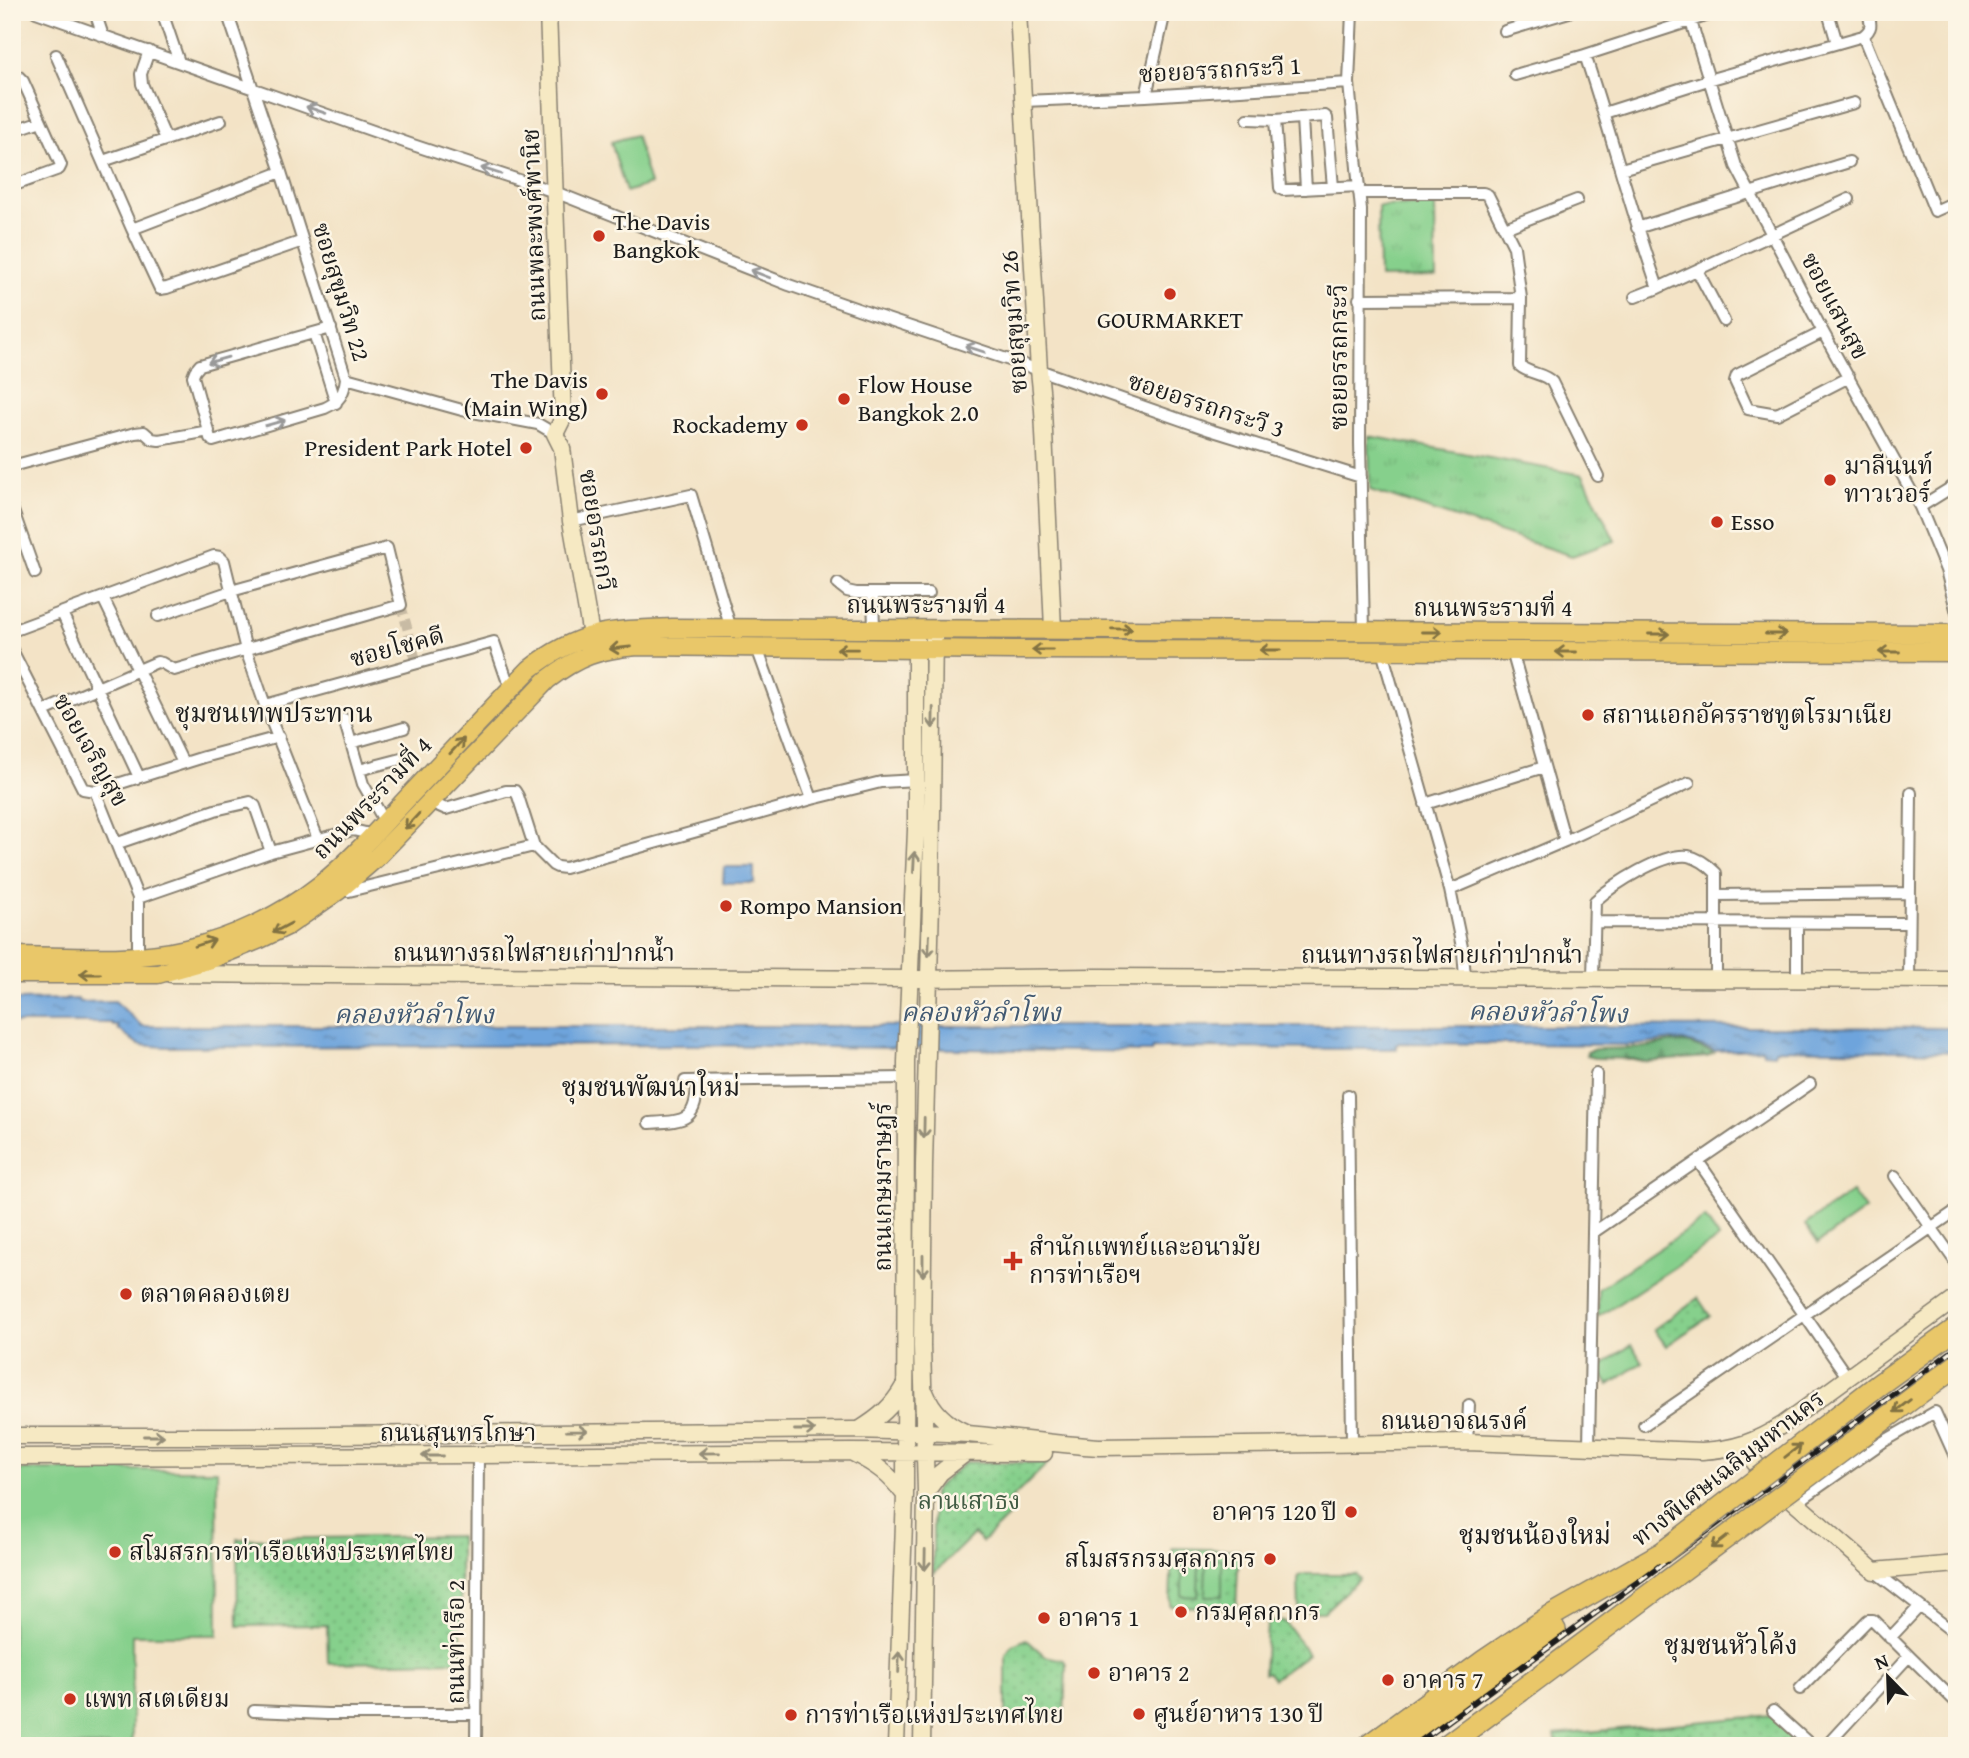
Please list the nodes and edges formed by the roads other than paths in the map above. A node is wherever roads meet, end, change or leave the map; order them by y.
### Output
1 (36, 12) edge
2 (95, 12) edge
3 (162, 12) edge
4 (227, 12) edge
5 (548, 12) edge
6 (1018, 12) edge
7 (1165, 12) edge
8 (1352, 12) edge
9 (1569, 12) edge
10 (1718, 12) edge
11 (1828, 12) edge
12 (1868, 12) edge
13 (60, 16) edge
14 (1690, 16) edge
15 (1505, 31) dead end
16 (103, 36) junction
17 (1863, 36) junction
18 (1838, 43) junction
19 (149, 51) junction
20 (56, 55) dead end
21 (1585, 55) junction
22 (179, 62) junction
23 (1515, 75) dead end
24 (12, 78) edge
25 (1709, 80) junction
26 (1349, 82) junction
27 (251, 87) junction
28 (1146, 96) junction
29 (1023, 101) junction
30 (1854, 103) dead end
31 (1604, 113) junction
32 (1302, 118) junction
33 (1248, 119) dead end
34 (1275, 120) junction
35 (41, 121) junction
36 (221, 121) dead end
37 (12, 131) edge
38 (166, 139) junction
39 (1728, 140) junction
40 (103, 161) junction
41 (1849, 162) dead end
42 (1621, 169) junction
43 (281, 172) junction
44 (12, 186) edge
45 (1333, 187) junction
46 (1306, 189) junction
47 (1359, 190) junction
48 (555, 192) junction
49 (1751, 192) junction
50 (1849, 199) dead end
51 (1577, 200) dead end
52 (1957, 201) edge
53 (1505, 228) junction
54 (1637, 228) junction
55 (132, 229) junction
56 (1773, 234) junction
57 (303, 241) junction
58 (1697, 270) junction
59 (1658, 288) junction
60 (1635, 297) dead end
61 (1521, 298) junction
62 (1359, 299) junction
63 (1724, 321) dead end
64 (331, 328) junction
65 (1824, 332) junction
66 (314, 333) junction
67 (1040, 370) junction
68 (1849, 377) junction
69 (346, 378) junction
70 (336, 403) junction
71 (209, 431) junction
72 (555, 434) junction
73 (12, 466) edge
74 (1598, 476) dead end
75 (1361, 477) junction
76 (1957, 484) edge
77 (1920, 507) junction
78 (12, 508) edge
79 (571, 521) junction
80 (35, 573) dead end
81 (838, 584) dead end
82 (231, 591) junction
83 (929, 593) dead end
84 (873, 594) junction
85 (103, 598) junction
86 (62, 613) junction
87 (1957, 613) edge
88 (158, 616) dead end
89 (731, 629) junction
90 (874, 629) junction
91 (925, 629) junction
92 (1053, 629) junction
93 (12, 631) edge
94 (1364, 632) junction
95 (1957, 634) edge
96 (591, 635) junction
97 (758, 648) junction
98 (12, 650) edge
99 (246, 650) junction
100 (925, 650) junction
101 (1364, 651) junction
102 (1382, 651) junction
103 (1512, 651) junction
104 (1957, 652) edge
105 (138, 670) junction
106 (513, 687) junction
107 (98, 688) junction
108 (265, 705) junction
109 (44, 712) junction
110 (344, 719) dead end
111 (404, 729) dead end
112 (279, 737) junction
113 (351, 743) junction
114 (409, 757) dead end
115 (183, 763) junction
116 (1544, 767) junction
117 (359, 771) junction
118 (139, 777) junction
119 (917, 780) junction
120 (1689, 783) dead end
121 (95, 792) junction
122 (1911, 793) dead end
123 (812, 799) junction
124 (430, 802) junction
125 (1425, 804) junction
126 (380, 829) junction
127 (924, 830) junction
128 (318, 839) junction
129 (1564, 841) junction
130 (118, 844) junction
131 (534, 846) junction
132 (271, 852) junction
133 (339, 890) junction
134 (1450, 890) junction
135 (1910, 893) junction
136 (1716, 895) junction
137 (138, 898) junction
138 (1594, 922) junction
139 (1716, 922) junction
140 (1797, 923) junction
141 (1909, 923) junction
142 (12, 956) edge
143 (138, 956) junction
144 (12, 974) edge
145 (158, 974) junction
146 (1465, 977) junction
147 (1593, 978) junction
148 (909, 979) junction
149 (928, 979) junction
150 (1797, 979) junction
151 (1909, 979) junction
152 (1716, 980) junction
153 (1957, 980) edge
154 (906, 1070) junction
155 (1596, 1074) dead end
156 (685, 1081) dead end
157 (697, 1081) junction
158 (1810, 1084) dead end
159 (1348, 1095) dead end
160 (649, 1123) dead end
161 (1698, 1161) junction
162 (1895, 1176) dead end
163 (905, 1197) junction
164 (924, 1198) junction
165 (1957, 1210) edge
166 (1931, 1227) junction
167 (1594, 1232) junction
168 (1957, 1264) edge
169 (1957, 1298) edge
170 (1957, 1310) edge
171 (1804, 1315) junction
172 (1957, 1328) edge
173 (1955, 1366) edge
174 (1848, 1378) junction
175 (904, 1386) junction
176 (923, 1387) junction
177 (1469, 1405) dead end
178 (1644, 1425) dead end
179 (859, 1430) junction
180 (904, 1430) junction
181 (924, 1432) junction
182 (972, 1435) junction
183 (12, 1436) edge
184 (114, 1436) junction
185 (1467, 1442) junction
186 (1352, 1443) junction
187 (12, 1446) edge
188 (1590, 1446) junction
189 (1747, 1449) junction
190 (850, 1452) junction
191 (905, 1452) junction
192 (925, 1452) junction
193 (967, 1452) junction
194 (478, 1455) junction
195 (12, 1457) edge
196 (1957, 1461) edge
197 (926, 1492) junction
198 (905, 1495) junction
199 (1796, 1503) junction
200 (1661, 1553) junction
201 (1957, 1564) edge
202 (1874, 1571) junction
203 (1919, 1607) junction
204 (1957, 1635) edge
205 (1891, 1638) junction
206 (1909, 1656) junction
207 (1800, 1689) dead end
208 (1957, 1703) edge
209 (1773, 1711) dead end
210 (254, 1712) dead end
211 (476, 1714) junction
212 (1483, 1719) junction
213 (476, 1746) edge
214 (896, 1746) edge
215 (922, 1746) edge
216 (1368, 1746) edge
217 (1395, 1746) edge
218 (1446, 1746) edge
219 (1454, 1746) edge
220 (1812, 1746) edge
221 (1826, 1746) edge

1 - 13 street, ซอยอรรถกระวี 3
2 - 16 street
3 - 22 street
4 - 27 street, ซอยสุขุมวิท 22
5 - 48 street, ถนนพละพงศ์พานิช
6 - 29 street, ซอยสุขุมวิท 26
7 - 28 street
8 - 26 street
9 - 15 street
10 - 14 street
11 - 18 street
12 - 17 street
13 - 16 street, ซอยอรรถกระวี 3
14 - 21 street
14 - 25 street, ซอยแสนสุข
16 - 19 street, ซอยอรรถกระวี 3
17 - 18 street
17 - 52 street
18 - 25 street
19 - 22 street, ซอยอรรถกระวี 3
19 - 38 street
20 - 40 street
21 - 23 street
21 - 31 street
22 - 27 street, ซอยอรรถกระวี 3
24 - 35 street
25 - 31 street
25 - 39 street, ซอยแสนสุข
26 - 28 street, ซอยอรรถกระวี 1
26 - 47 street, ซอยอรรถกระวี
27 - 43 street, ซอยสุขุมวิท 22
48 -> 27 street, ซอยอรรถกระวี 3
28 - 29 street, ซอยอรรถกระวี 1
29 - 67 street, ซอยสุขุมวิท 26
30 - 39 street
31 - 42 street
32 - 34 street
32 - 45 street
32 - 46 street
33 - 34 street
34 - 46 street
35 - 37 street
35 - 44 street
36 - 38 street
38 - 40 street
39 - 42 street
39 - 49 street, ซอยแสนสุข
40 - 55 street
41 - 49 street
42 - 54 street
43 - 55 street
43 - 57 street, ซอยสุขุมวิท 22
45 - 46 street
45 - 47 street
47 - 53 street
47 - 62 street, ซอยอรรถกระวี
67 -> 48 street, ซอยอรรถกระวี 3
48 - 72 street, ถนนพละพงศ์พานิช
49 - 54 street
49 - 56 street, ซอยแสนสุข
50 - 56 street
51 - 53 street
53 - 61 street
54 - 59 street
55 - 57 street
56 - 58 street
56 - 65 street, ซอยแสนสุข
57 - 64 street, ซอยสุขุมวิท 22
58 - 59 street
58 - 63 street
59 - 60 street
61 - 62 street
61 - 74 street
62 - 75 street, ซอยอรรถกระวี
64 - 66 street
64 - 69 street, ซอยสุขุมวิท 22
65 - 68 street, ซอยแสนสุข
65 - 68 street
66 - 70 street
66 -> 71 street
67 - 75 street, ซอยอรรถกระวี 3
67 - 92 street, ซอยสุขุมวิท 26
68 - 77 street, ซอยแสนสุข
69 - 70 street
69 - 72 street, ซอยสุขุมวิท 22
71 -> 70 street
71 - 73 street
72 - 79 street, ซอยอรรถกวี
75 - 94 street, ซอยอรรถกระวี
76 - 77 street
77 - 87 street, ซอยแสนสุข
78 - 80 street
79 - 89 street
79 - 96 street, ซอยอรรถกวี
81 - 84 street
82 - 85 street
82 - 88 street
82 - 99 street
82 - 99 street
83 - 84 street
84 - 90 street
85 - 86 street
85 - 105 street
86 - 93 street
86 - 107 street
89 - 90 main road, ถนนพระรามที่ 4
89 - 96 main road, ถนนพระรามที่ 4
90 - 91 main road, ถนนพระรามที่ 4
91 - 92 main road, ถนนพระรามที่ 4
91 - 100 street, ถนนเกษมราษฎร์
92 -> 94 main road, ถนนพระรามที่ 4
94 -> 95 main road, ถนนพระรามที่ 4
94 - 101 main road
96 - 106 main road, ถนนพระรามที่ 4
100 -> 97 main road, ถนนพระรามที่ 4
97 - 123 street
97 -> 124 main road, ถนนพระรามที่ 4
98 - 109 street, ซอยเจริญสุข
99 - 105 street
99 - 108 street
101 -> 100 main road, ถนนพระรามที่ 4
100 - 119 street, ถนนเกษมราษฎร์
100 -> 127 street, ถนนเกษมราษฎร์
101 - 102 main road, ถนนพระรามที่ 4
102 - 103 main road, ถนนพระรามที่ 4
102 - 125 street
104 -> 103 main road, ถนนพระรามที่ 4
103 - 116 street
105 - 107 street
105 - 115 street
106 - 108 street, ซอยโชคดี
126 -> 106 main road, ถนนพระรามที่ 4
107 - 109 street
107 - 118 street
108 - 112 street
109 - 121 street, ซอยเจริญสุข
110 - 113 street
111 - 113 street
112 - 115 street
112 - 128 street
113 - 117 street
114 - 117 street
115 - 118 street
116 - 125 street
116 - 129 street
117 - 126 street
118 - 121 street
119 - 123 street
119 - 127 street, ถนนเกษมราษฎร์
120 - 129 street
121 - 130 street, ซอยเจริญสุข
122 - 135 street
123 - 131 street
124 - 131 street
124 -> 133 main road, ถนนพระรามที่ 4
125 - 134 street
126 - 128 street
143 -> 126 main road, ถนนพระรามที่ 4
148 -> 127 street, ถนนเกษมราษฎร์
127 -> 149 street, ถนนเกษมราษฎร์
128 - 132 street
129 - 134 street
130 - 132 street
130 - 137 street, ซอยเจริญสุข
131 - 133 street
132 - 137 street
133 -> 145 main road, ถนนพระรามที่ 4
134 - 146 street
135 - 136 street
135 - 141 street
136 - 138 street
136 - 139 street
137 - 143 street, ซอยเจริญสุข
138 - 139 street
138 - 147 street
139 - 140 street
139 - 152 street
140 - 141 street
140 - 150 street
141 - 151 street
142 - 143 main road, ถนนพระรามที่ 4
145 -> 144 main road, ถนนพระรามที่ 4
145 - 148 street, ถนนทางรถไฟสายเก่าปากน้ำ
146 - 147 street, ถนนทางรถไฟสายเก่าปากน้ำ
146 - 149 street, ถนนทางรถไฟสายเก่าปากน้ำ
147 - 152 street, ถนนทางรถไฟสายเก่าปากน้ำ
148 - 149 street, ถนนทางรถไฟสายเก่าปากน้ำ
148 - 154 street, ถนนเกษมราษฎร์
149 -> 164 street, ถนนเกษมราษฎร์
150 - 151 street, ถนนทางรถไฟสายเก่าปากน้ำ
150 - 152 street, ถนนทางรถไฟสายเก่าปากน้ำ
151 - 153 street, ถนนทางรถไฟสายเก่าปากน้ำ
154 - 157 street
154 - 163 street, ถนนเกษมราษฎร์
155 - 167 street
156 - 157 street
157 - 160 street
158 - 161 street
159 - 186 street
161 - 167 street
161 - 171 street
162 - 166 street
163 - 164 street
163 - 175 street, ถนนเกษมราษฎร์
164 -> 176 street, ถนนเกษมราษฎร์
165 - 166 street
166 - 168 street
166 - 171 street
167 - 188 street
169 - 174 street, ถนนอาจณรงค์
170 - 189 street, ถนนอาจณรงค์
171 - 174 street
171 - 178 street
200 -> 172 highway, ทางพิเศษเฉลิมมหานคร, bridge
173 -> 212 highway, bridge
174 - 189 street, ถนนอาจณรงค์
175 - 179 street
175 - 180 street, ถนนเกษมราษฎร์
176 - 181 street, ถนนเกษมราษฎร์
176 - 182 street
177 - 185 street
179 - 180 street, ถนนสุนทรโกษา
184 -> 179 street, ถนนสุนทรโกษา
180 - 181 street, ถนนอาจณรงค์
180 - 191 street, ถนนเกษมราษฎร์
181 - 182 street, ถนนอาจณรงค์
181 - 192 street, ถนนเกษมราษฎร์
182 - 186 street, ถนนอาจณรงค์
183 - 184 street, ถนนสุนทรโกษา
184 - 187 street
185 - 186 street, ถนนอาจณรงค์
185 - 188 street, ถนนอาจณรงค์
188 - 189 street, ถนนอาจณรงค์
189 - 193 street, ถนนอาจณรงค์
189 - 199 street
190 - 191 street, ถนนสุนทรโกษา
190 -> 194 street, ถนนสุนทรโกษา
190 - 198 street
191 - 192 street, ถนนอาจณรงค์
191 - 198 street, ถนนเกษมราษฎร์
192 - 193 street, ถนนอาจณรงค์
192 - 197 street, ถนนเกษมราษฎร์
193 - 197 street
194 -> 195 street, ถนนสุนทรโกษา
194 - 211 street, ถนนท่าเรือ 2
196 - 199 street
197 -> 215 street, ถนนเกษมราษฎร์
214 -> 198 street, ถนนเกษมราษฎร์
199 - 202 street
200 - 216 highway
200 - 217 highway, ทางพิเศษเฉลิมมหานคร
201 - 202 street
202 - 203 street
203 - 204 street
203 - 205 street
205 - 206 street
205 - 207 street
206 - 208 street
206 - 221 street
209 - 220 street
210 - 211 street
211 - 213 street, ถนนท่าเรือ 2
212 - 218 highway
212 - 219 highway

